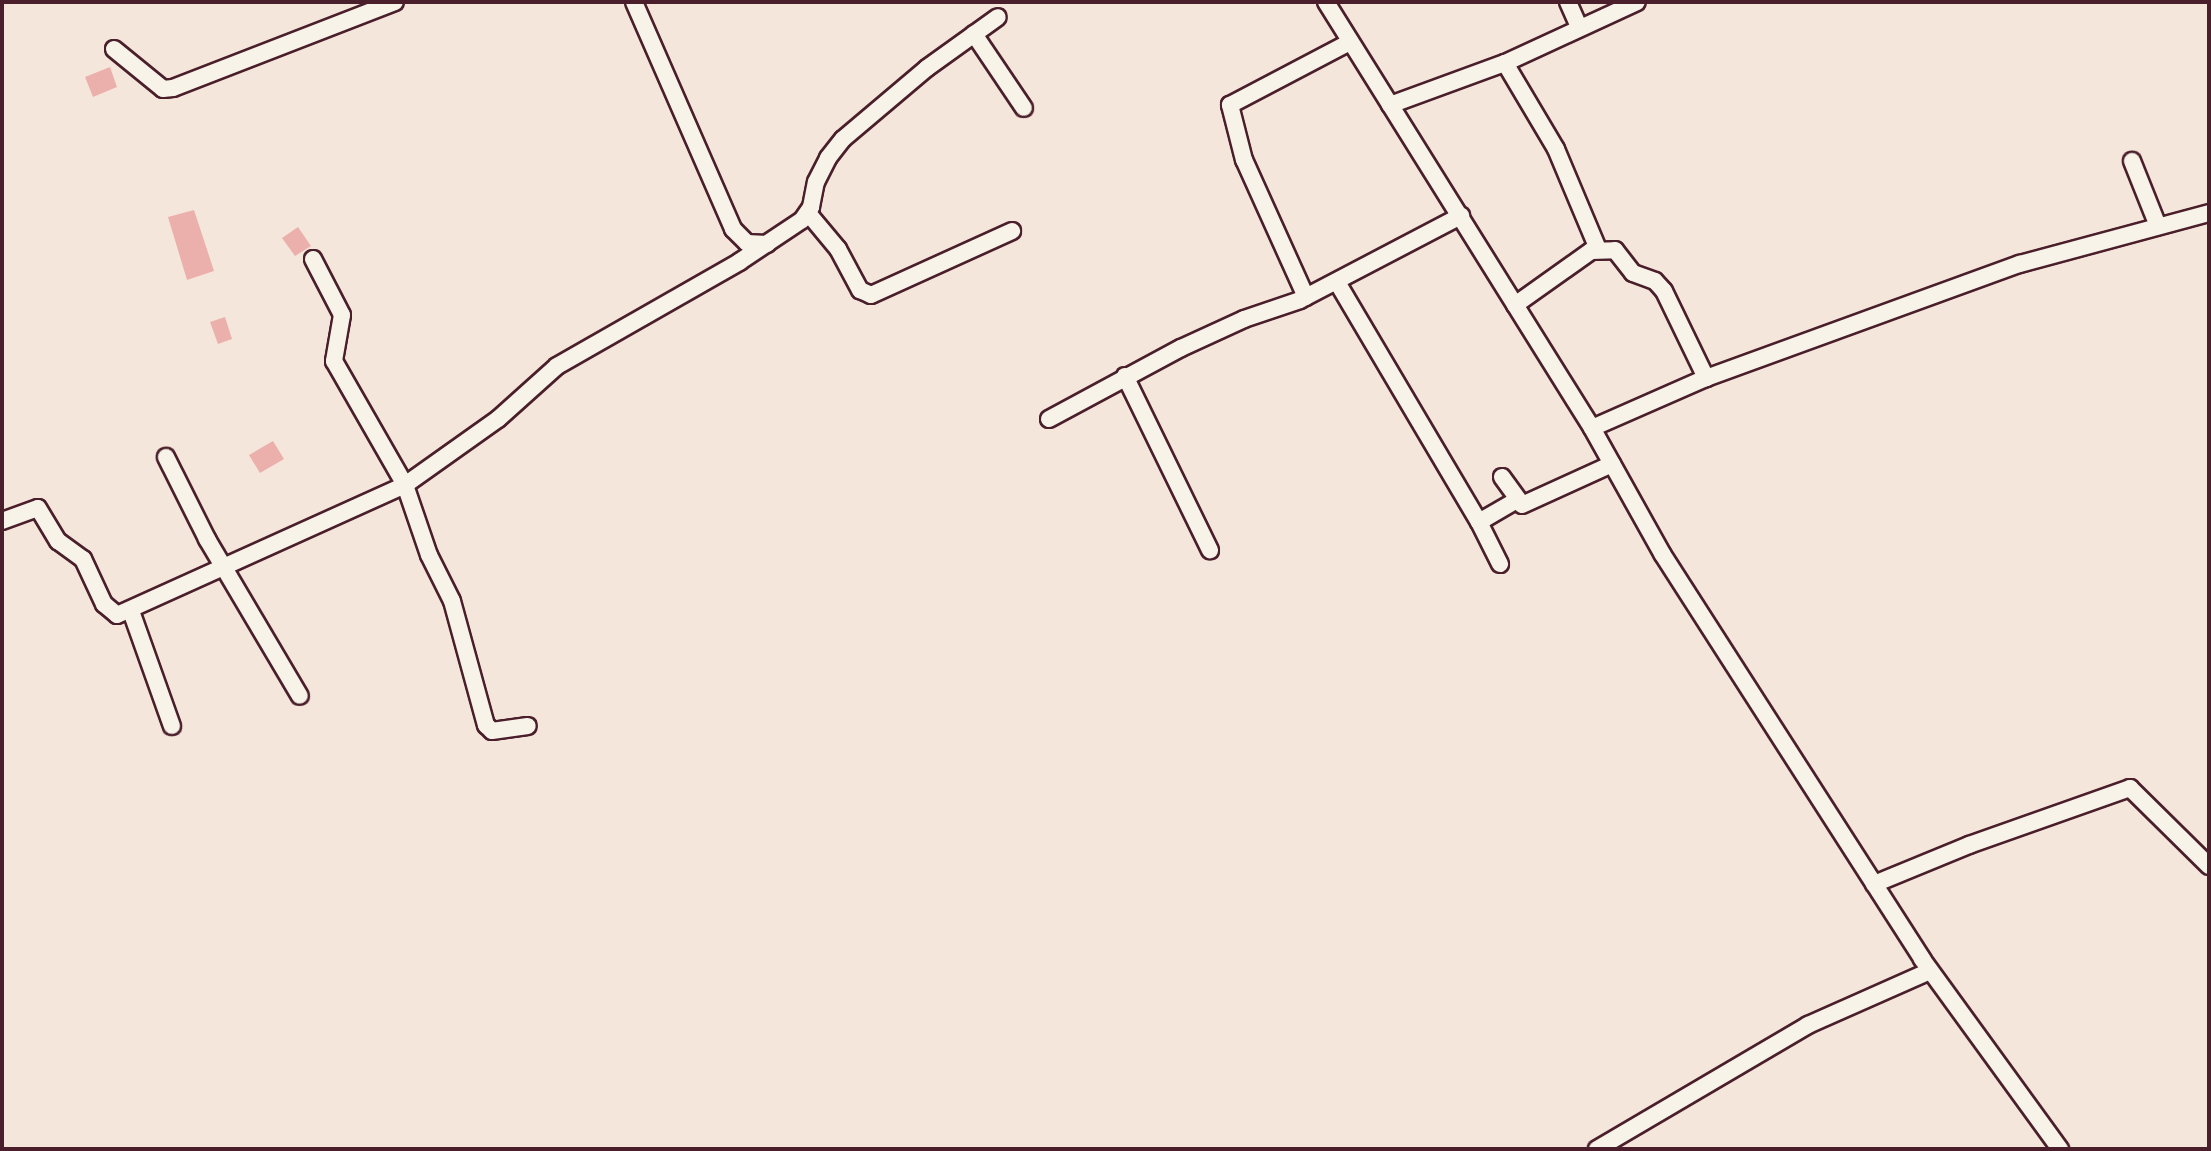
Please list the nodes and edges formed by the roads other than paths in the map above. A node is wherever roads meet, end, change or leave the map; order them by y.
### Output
1 (395, 2) edge
2 (634, 2) edge
3 (1326, 2) edge
4 (1568, 2) edge
5 (1637, 2) edge
6 (998, 17) dead end
7 (1579, 27) junction
8 (974, 34) junction
9 (1350, 42) junction
10 (114, 49) dead end
11 (1505, 63) junction
12 (1390, 105) junction
13 (1024, 108) dead end
14 (2133, 161) dead end
15 (808, 213) junction
16 (2209, 213) edge
17 (1461, 216) junction
18 (2158, 226) junction
19 (1012, 231) dead end
20 (767, 244) junction
21 (1598, 249) junction
22 (313, 259) dead end
23 (1337, 282) junction
24 (1306, 297) junction
25 (1516, 305) junction
26 (1125, 376) junction
27 (1706, 378) junction
28 (1049, 419) dead end
29 (1592, 428) junction
30 (166, 457) dead end
31 (1612, 464) junction
32 (1502, 477) dead end
33 (405, 485) junction
34 (1517, 499) junction
35 (2, 521) edge
36 (1479, 522) junction
37 (1210, 550) dead end
38 (1500, 564) dead end
39 (225, 570) junction
40 (131, 611) junction
41 (300, 696) dead end
42 (172, 726) dead end
43 (527, 726) dead end
44 (2209, 866) edge
45 (1874, 884) junction
46 (1930, 971) junction
47 (1597, 1149) edge
48 (2060, 1149) edge

1 - 10 street
2 - 20 street
3 - 9 street
4 - 7 street
5 - 7 street
6 - 8 street
7 - 11 street
8 - 13 street
8 - 15 street
9 - 12 street
9 - 24 street
11 - 12 street
11 - 21 street
12 - 17 street
14 - 18 street
15 - 19 street
15 - 20 street
16 - 18 street
17 - 23 street
17 - 25 street
18 - 27 street
20 - 33 street
21 - 25 street
21 - 27 street
22 - 33 street
23 - 24 street
23 - 36 street
24 - 26 street
25 - 29 street
26 - 28 street
26 - 37 street
27 - 29 street
29 - 31 street
30 - 39 street
31 - 34 street
31 - 45 street
32 - 34 street
33 - 39 street
33 - 43 street
34 - 36 street
35 - 40 street
36 - 38 street
39 - 40 street
39 - 41 street
40 - 42 street
44 - 45 street
45 - 46 street
46 - 47 street
46 - 48 street

